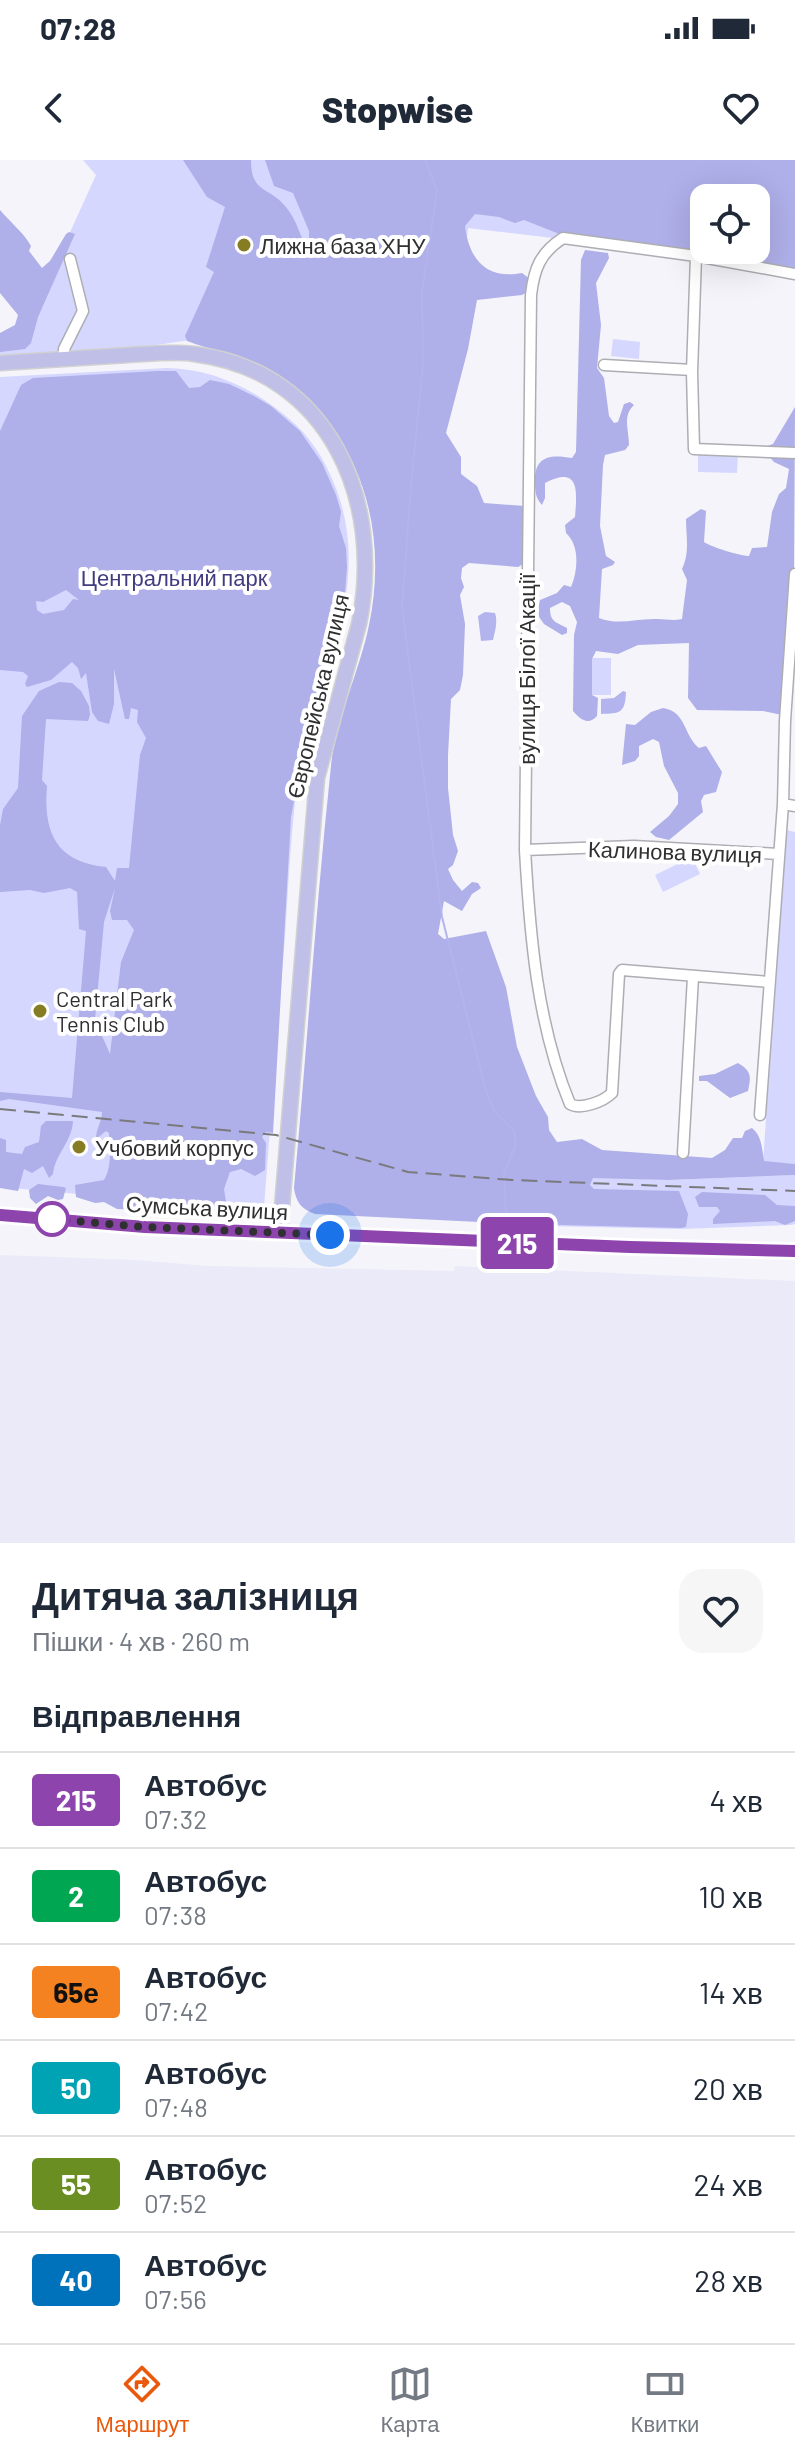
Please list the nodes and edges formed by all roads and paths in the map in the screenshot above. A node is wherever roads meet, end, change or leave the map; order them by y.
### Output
1 (690, 255) edge
2 (70, 259) dead end
3 (696, 264) edge
4 (740, 264) edge
5 (795, 274) edge
6 (64, 359) junction
7 (0, 363) edge
8 (604, 365) dead end
9 (692, 370) junction
10 (795, 453) edge
11 (795, 574) edge
12 (792, 679) edge
13 (783, 804) junction
14 (795, 806) edge
15 (525, 850) junction
16 (778, 854) junction
17 (693, 977) junction
18 (769, 982) junction
19 (760, 1115) dead end
20 (683, 1153) dead end
21 (0, 1215) edge
22 (280, 1232) junction
23 (795, 1251) edge

1 - 15 street, вулиця Білої Акації
2 - 6 street
3 - 9 street
4 - 5 street
6 - 7 main road, Європейська вулиця
6 - 22 main road, Європейська вулиця
8 - 9 street
9 - 10 street
11 - 12 street
12 - 13 street
13 - 14 street
13 - 16 street
15 - 16 street, Калинова вулиця
15 - 17 street, вулиця Білої Акації
16 - 18 street
17 - 18 street
17 - 20 street
18 - 19 street
21 - 22 main road, Сумська вулиця
22 - 23 main road, Сумська вулиця

